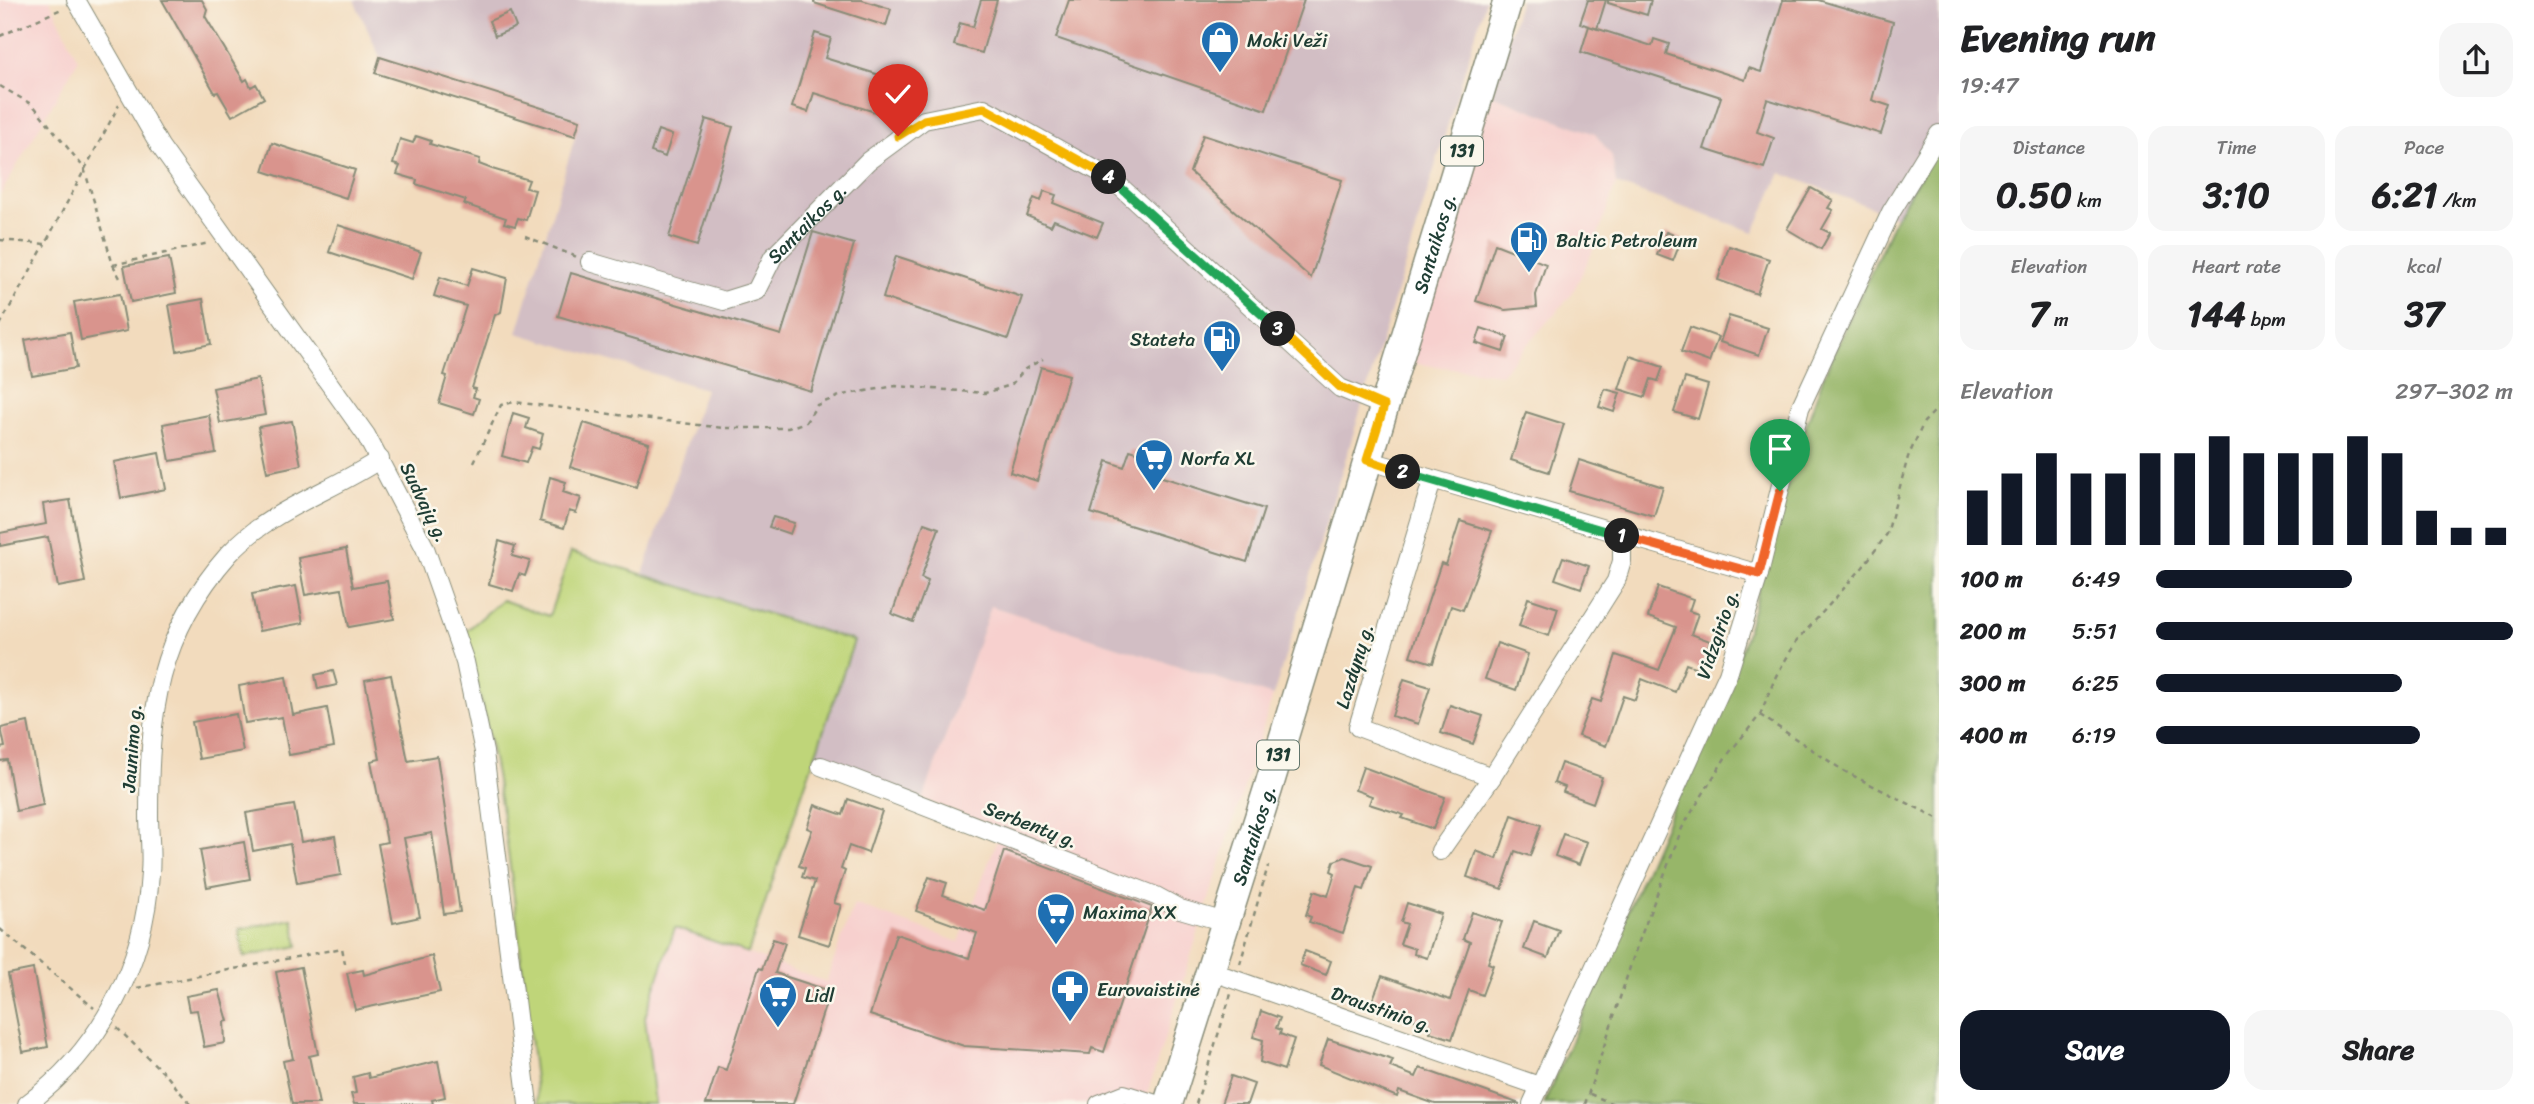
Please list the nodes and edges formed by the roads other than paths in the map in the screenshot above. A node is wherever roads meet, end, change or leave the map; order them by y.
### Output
1 (1508, 0) edge
2 (78, 4) edge
3 (1939, 134) edge
4 (590, 262) road end
5 (1384, 406) junction
6 (380, 459) junction
7 (1367, 460) junction
8 (1432, 481) junction
9 (1622, 537) junction
10 (1759, 574) junction
11 (821, 766) dead end
12 (1492, 777) junction
13 (1440, 851) dead end
14 (1226, 922) junction
15 (1210, 971) junction
16 (1539, 1086) junction
17 (27, 1104) edge
18 (527, 1104) edge
19 (1099, 1104) edge
20 (1156, 1104) edge
21 (1168, 1104) edge
22 (1532, 1104) edge

1 - 5 main road, Santaikos g. / 131
2 - 6 street, Sudvajų g.
3 - 10 street, Vidzgirio g.
4 - 5 street, Santaikos g.
5 - 7 main road, Santaikos g. / 131
6 - 17 street, Jaunimo g.
6 - 18 street, Sudvajų g.
7 - 8 street
7 - 14 main road, Santaikos g. / 131
8 - 9 street
8 - 12 street, Lazdynų g.
9 - 10 street
9 - 12 street
10 - 16 street, Vidzgirio g.
11 - 14 street, Serbentų g.
12 - 13 street
14 - 15 main road, Santaikos g. / 131
15 - 16 street, Draustinio g.
15 - 21 main road, Santaikos g. / 131
16 - 22 street, Vidzgirio g.
19 - 20 street

